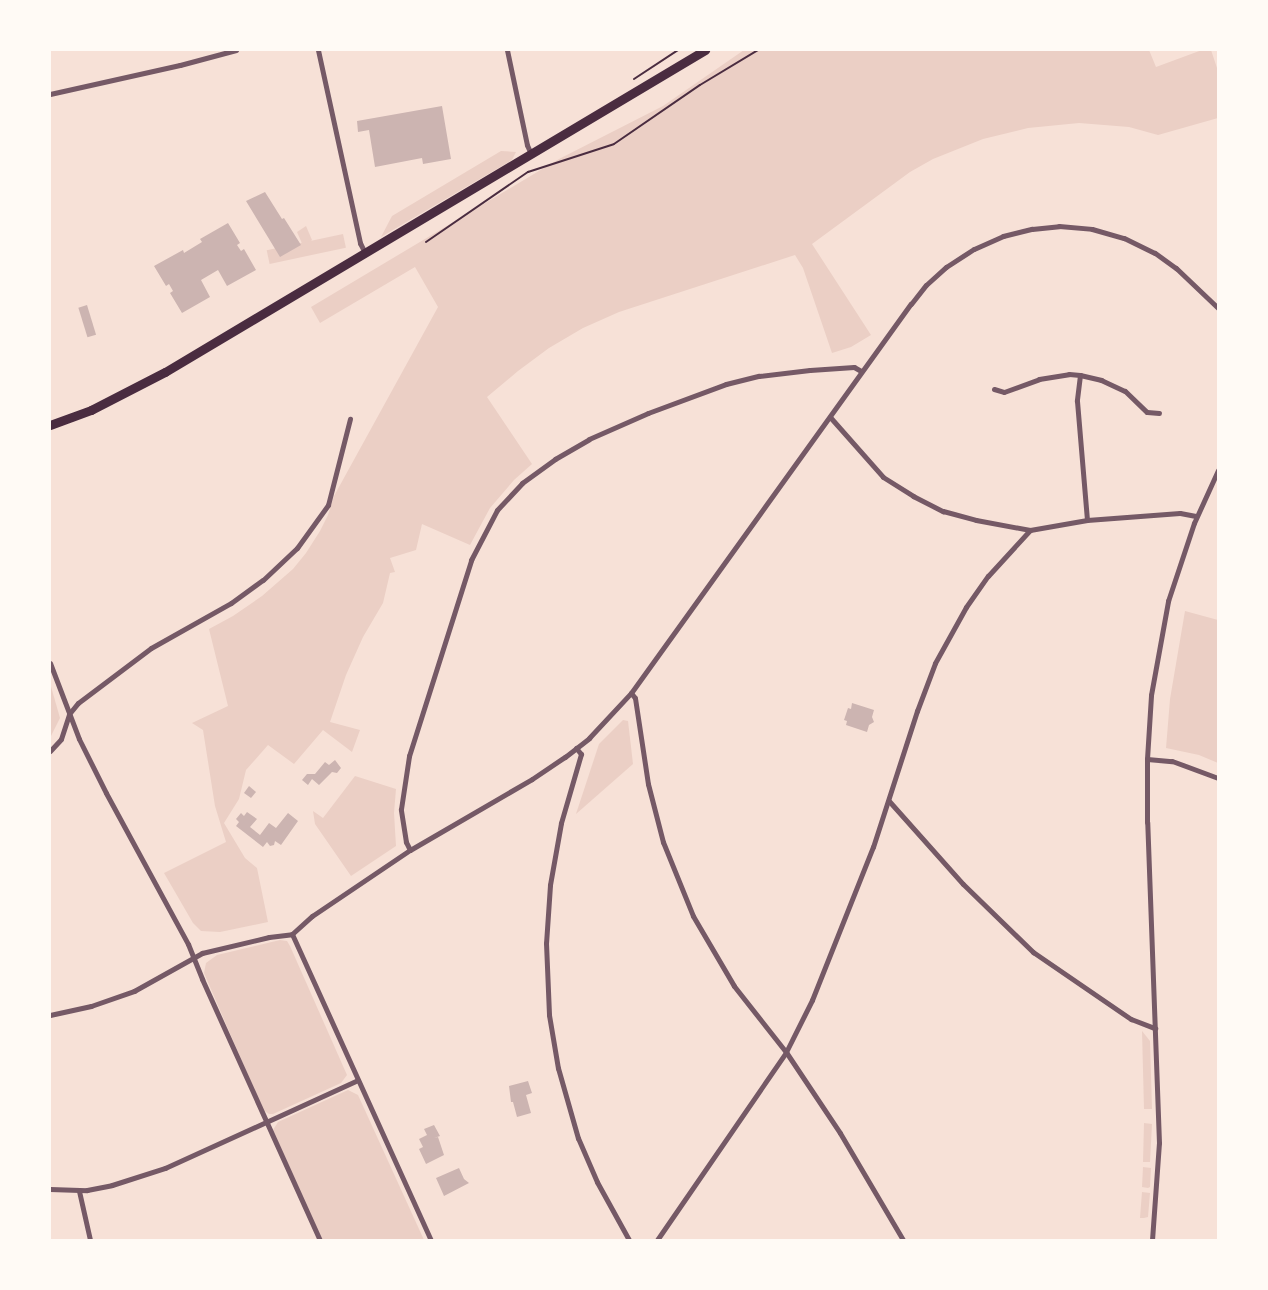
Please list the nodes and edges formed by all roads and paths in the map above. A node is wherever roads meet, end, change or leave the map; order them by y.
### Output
1 (236, 50) edge
2 (318, 50) edge
3 (507, 50) edge
4 (678, 50) edge
5 (705, 50) edge
6 (758, 50) edge
7 (629, 82) dead end
8 (50, 94) edge
9 (532, 155) junction
10 (426, 242) dead end
11 (365, 253) junction
12 (1218, 308) edge
13 (861, 371) junction
14 (1080, 375) junction
15 (994, 389) dead end
16 (1159, 413) dead end
17 (830, 417) junction
18 (350, 419) dead end
19 (50, 425) edge
20 (1218, 470) edge
21 (1196, 516) junction
22 (1088, 520) junction
23 (1030, 530) junction
24 (50, 663) edge
25 (631, 693) junction
26 (69, 714) junction
27 (576, 748) junction
28 (50, 751) edge
29 (1147, 759) junction
30 (1218, 778) edge
31 (889, 801) junction
32 (410, 850) junction
33 (292, 934) junction
34 (194, 957) junction
35 (50, 1015) edge
36 (1155, 1028) junction
37 (786, 1052) junction
38 (358, 1080) junction
39 (266, 1122) junction
40 (50, 1189) edge
41 (78, 1191) junction
42 (90, 1240) edge
43 (320, 1240) edge
44 (431, 1240) edge
45 (629, 1240) edge
46 (657, 1240) edge
47 (903, 1240) edge
48 (1152, 1240) edge

1 - 8 street
2 - 11 street
3 - 9 street
4 - 7 path
5 - 9 main road
6 - 10 path
9 - 11 main road
11 - 19 main road
12 - 13 street
13 - 17 street
13 - 32 street
14 - 15 street
14 - 16 street
14 - 22 street
17 - 23 street
17 - 25 street
18 - 26 street
20 - 21 street
21 - 22 street
21 - 29 street
22 - 23 street
23 - 31 street
24 - 26 street
25 - 27 street
25 - 37 street
26 - 28 street
26 - 34 street
27 - 32 street
27 - 45 street
29 - 30 street
29 - 36 street
31 - 36 street
31 - 37 street
32 - 33 street
33 - 34 street
33 - 38 street
34 - 35 street
34 - 39 street
36 - 48 street
37 - 46 street
37 - 47 street
38 - 39 street
38 - 44 street
39 - 41 street
39 - 43 street
40 - 41 street
41 - 42 street

